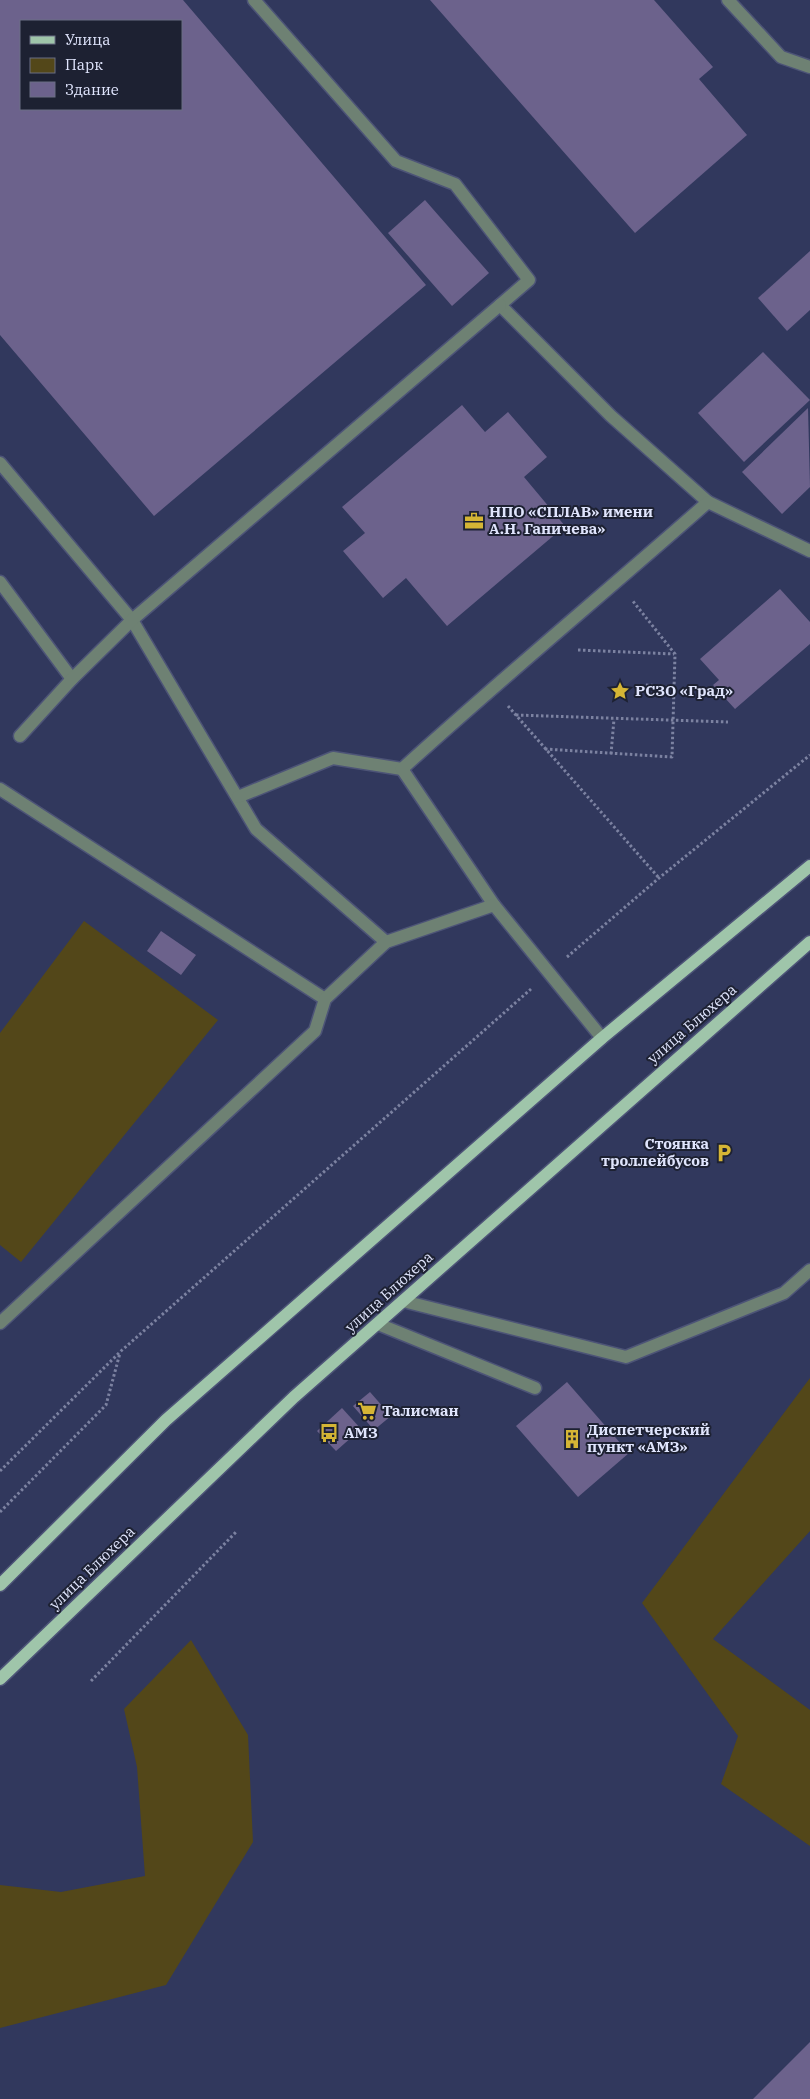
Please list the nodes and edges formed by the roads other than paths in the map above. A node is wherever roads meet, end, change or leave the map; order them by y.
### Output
1 (254, 0) edge
2 (728, 0) edge
3 (810, 66) edge
4 (500, 305) junction
5 (0, 463) edge
6 (708, 502) junction
7 (810, 551) edge
8 (0, 582) edge
9 (132, 620) junction
10 (72, 680) junction
11 (20, 736) dead end
12 (402, 769) junction
13 (0, 789) edge
14 (238, 797) junction
15 (810, 866) edge
16 (494, 905) junction
17 (386, 942) junction
18 (810, 942) edge
19 (325, 999) junction
20 (602, 1038) junction
21 (810, 1270) edge
22 (403, 1301) junction
23 (0, 1323) edge
24 (378, 1324) junction
25 (535, 1388) dead end
26 (0, 1585) edge
27 (0, 1679) edge

1 - 4 lane
2 - 3 lane
4 - 6 lane
4 - 9 lane
5 - 9 lane
6 - 7 lane
6 - 12 lane
8 - 10 lane
9 - 10 lane
9 - 14 lane
10 - 11 lane
12 - 14 lane
12 - 16 lane
13 - 19 lane
14 - 17 lane
15 - 20 main road
16 - 17 lane
16 - 20 lane
17 - 19 lane
18 - 22 main road, улица Блюхера
19 - 23 lane
20 - 26 main road
21 - 22 lane
22 - 24 main road, улица Блюхера
24 - 25 lane
24 - 27 main road, улица Блюхера

